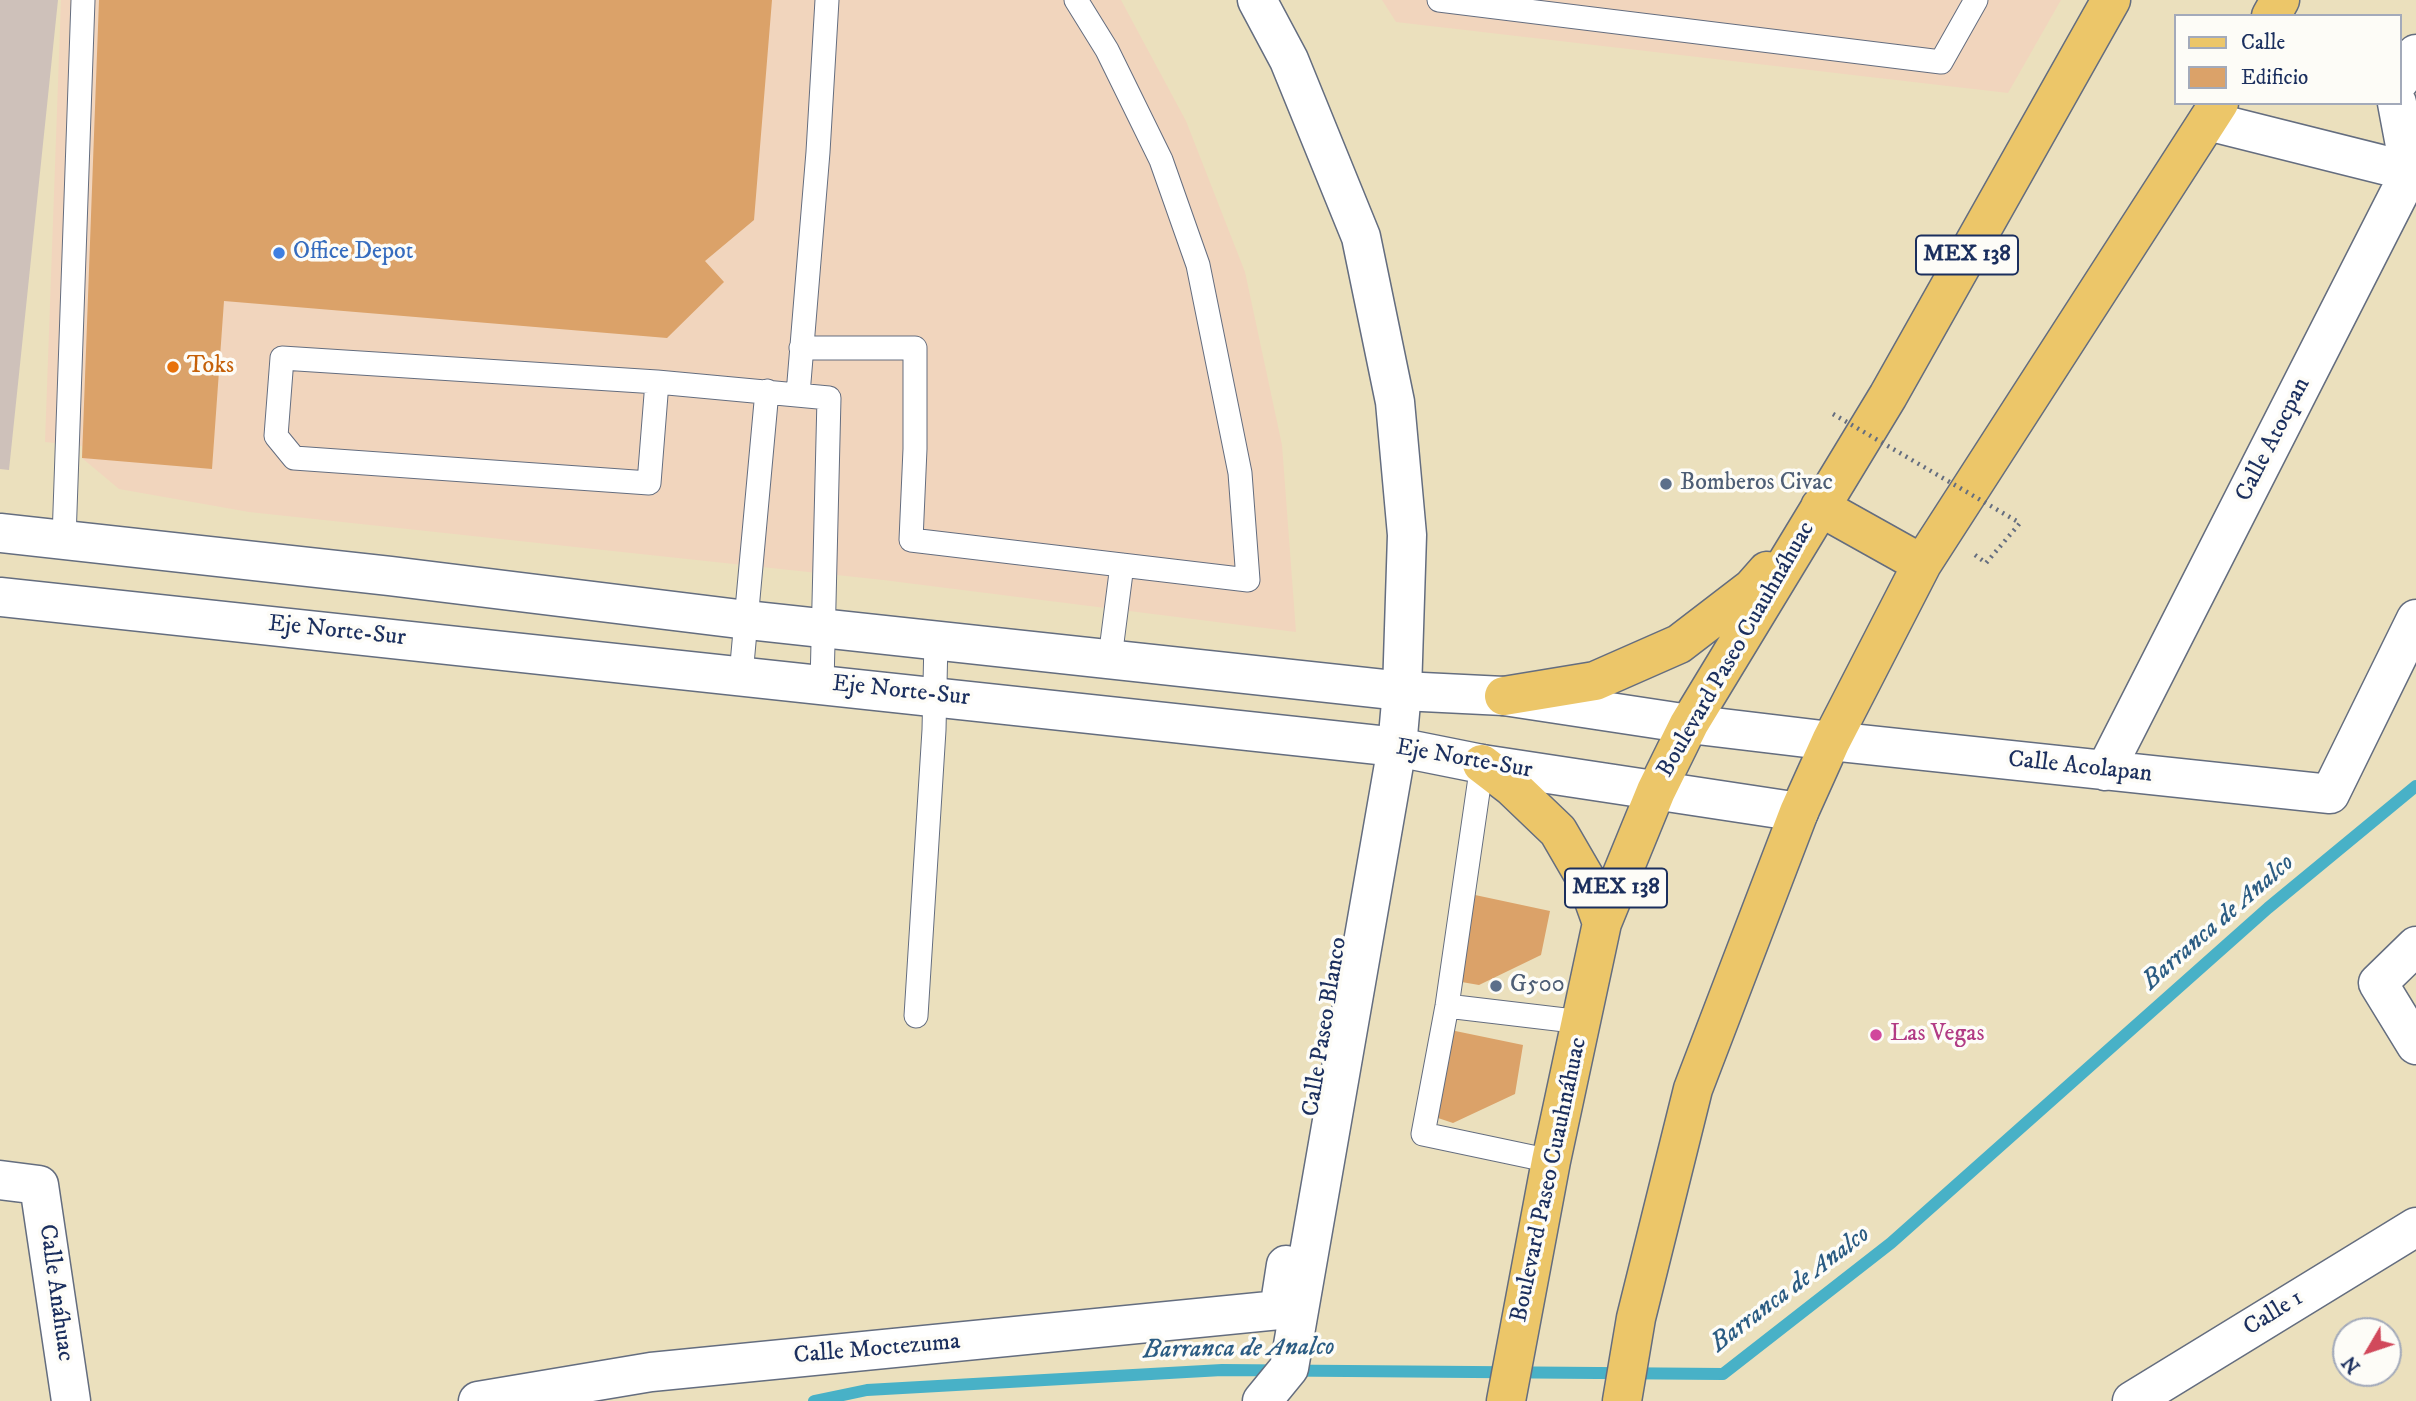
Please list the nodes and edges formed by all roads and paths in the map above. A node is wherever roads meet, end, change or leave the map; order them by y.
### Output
1 (83, 0) edge
2 (827, 0) edge
3 (1076, 0) edge
4 (1257, 0) edge
5 (1439, 0) edge
6 (1976, 0) edge
7 (2111, 0) edge
8 (2416, 54) edge
9 (2402, 77) edge
10 (2397, 105) edge
11 (2214, 112) edge
12 (2413, 173) edge
13 (801, 348) junction
14 (657, 382) junction
15 (767, 391) junction
16 (798, 394) junction
17 (1833, 414) dead end
18 (1820, 507) junction
19 (0, 533) edge
20 (64, 539) junction
21 (1986, 563) dead end
22 (1922, 564) junction
23 (1122, 565) junction
24 (0, 597) edge
25 (2416, 619) edge
26 (747, 620) junction
27 (825, 627) junction
28 (936, 639) junction
29 (1110, 658) junction
30 (741, 675) junction
31 (822, 684) junction
32 (1402, 691) junction
33 (935, 696) junction
34 (1504, 696) junction
35 (1689, 724) junction
36 (1831, 741) junction
37 (1385, 746) junction
38 (1482, 764) junction
39 (2105, 771) junction
40 (1656, 791) junction
41 (1799, 812) junction
42 (1602, 923) junction
43 (2416, 946) edge
44 (1447, 1006) junction
45 (916, 1016) dead end
46 (1582, 1022) junction
47 (2416, 1045) edge
48 (1551, 1161) junction
49 (0, 1180) edge
50 (2416, 1227) edge
51 (1279, 1310) joint
52 (71, 1401) edge
53 (478, 1401) edge
54 (1262, 1401) edge
55 (1506, 1401) edge
56 (1622, 1401) edge
57 (2132, 1401) edge

1 - 20 lane
2 - 13 lane
3 - 23 lane
4 - 32 street
5 - 6 lane
7 - 18 main road, Boulevard Paseo Cuauhnáhuac / MEX 138
8 - 9 street
10 - 12 street
11 - 12 street
11 - 22 main road
12 - 39 street, Calle Atocpan
13 - 16 lane
13 - 23 lane
14 - 14 lane
14 - 15 lane
15 - 16 lane
15 - 26 lane
16 - 27 lane
17 - 21 path, bridge
18 - 22 main road
18 - 34 main road
18 - 35 main road, Boulevard Paseo Cuauhnáhuac / MEX 138
19 - 20 street
20 - 26 street
22 - 36 main road
23 - 29 lane
24 - 30 street, Eje Norte-Sur
25 - 39 street, Calle Acolapan
26 - 27 street
26 - 30 lane
27 - 28 street
27 - 31 lane
28 - 29 street
28 - 33 lane
29 - 32 street
30 - 31 street, Eje Norte-Sur
31 - 33 street, Eje Norte-Sur
32 - 34 street
32 - 37 street
33 - 37 street, Eje Norte-Sur
33 - 45 lane
34 - 35 street
35 - 36 street, Calle Acolapan
35 - 40 main road, Boulevard Paseo Cuauhnáhuac / MEX 138
36 - 39 street, Calle Acolapan
36 - 41 main road
37 - 38 street, Eje Norte-Sur
37 - 51 street, Calle Paseo Blanco
37 - 54 street
38 - 40 street, Eje Norte-Sur
38 - 42 main road
38 - 44 lane
40 - 41 street, Eje Norte-Sur
40 - 42 main road, Boulevard Paseo Cuauhnáhuac / MEX 138
41 - 56 main road
42 - 46 main road, Boulevard Paseo Cuauhnáhuac / MEX 138
43 - 47 street
44 - 46 lane
44 - 48 lane
46 - 48 main road, Boulevard Paseo Cuauhnáhuac / MEX 138
48 - 55 main road, Boulevard Paseo Cuauhnáhuac / MEX 138
49 - 52 street, Calle Anáhuac
50 - 57 street, Calle 1
51 - 53 street, Calle Moctezuma

